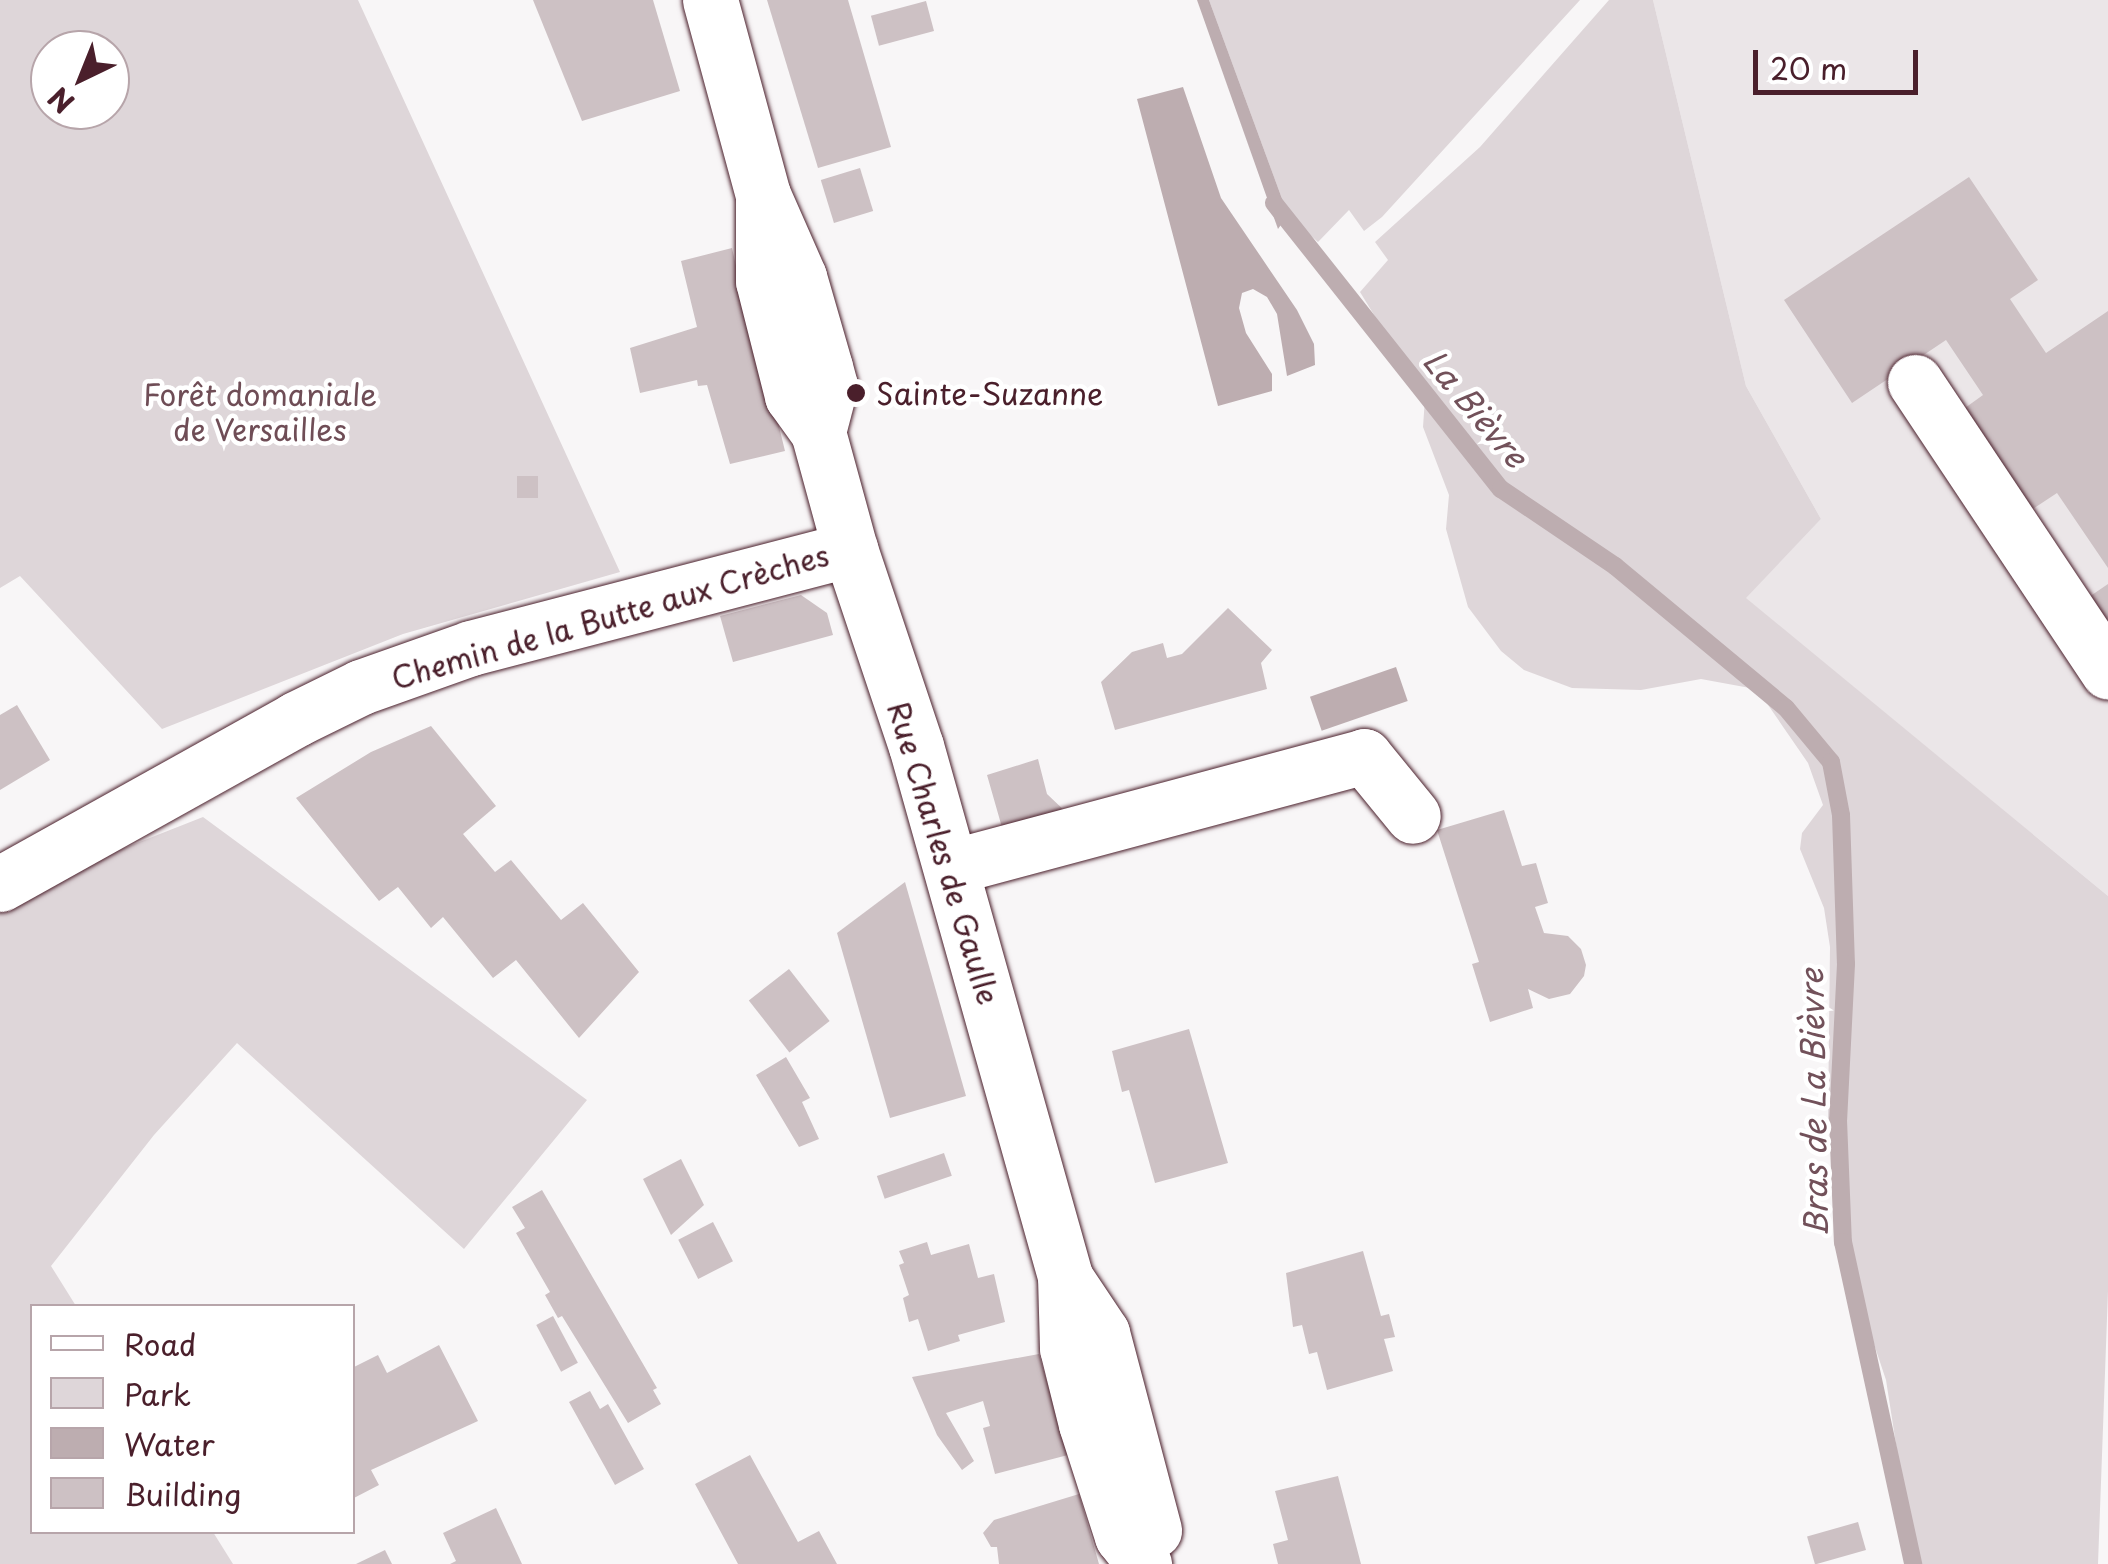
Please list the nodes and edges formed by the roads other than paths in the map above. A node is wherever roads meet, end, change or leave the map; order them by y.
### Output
1 (710, 0) edge
2 (1915, 382) dead end
3 (850, 549) junction
4 (2108, 672) edge
5 (1413, 816) dead end
6 (951, 867) junction
7 (0, 884) edge
8 (1064, 1276) junction
9 (1144, 1564) edge
10 (1156, 1564) edge

1 - 3 main road, Rue Charles de Gaulle
2 - 4 main road
3 - 6 main road, Rue Charles de Gaulle
3 - 7 main road, Chemin de la Butte aux Crèches
5 - 6 main road
6 - 8 main road, Rue Charles de Gaulle
8 - 9 main road, Rue Charles de Gaulle
8 - 10 main road, Rue Charles de Gaulle

